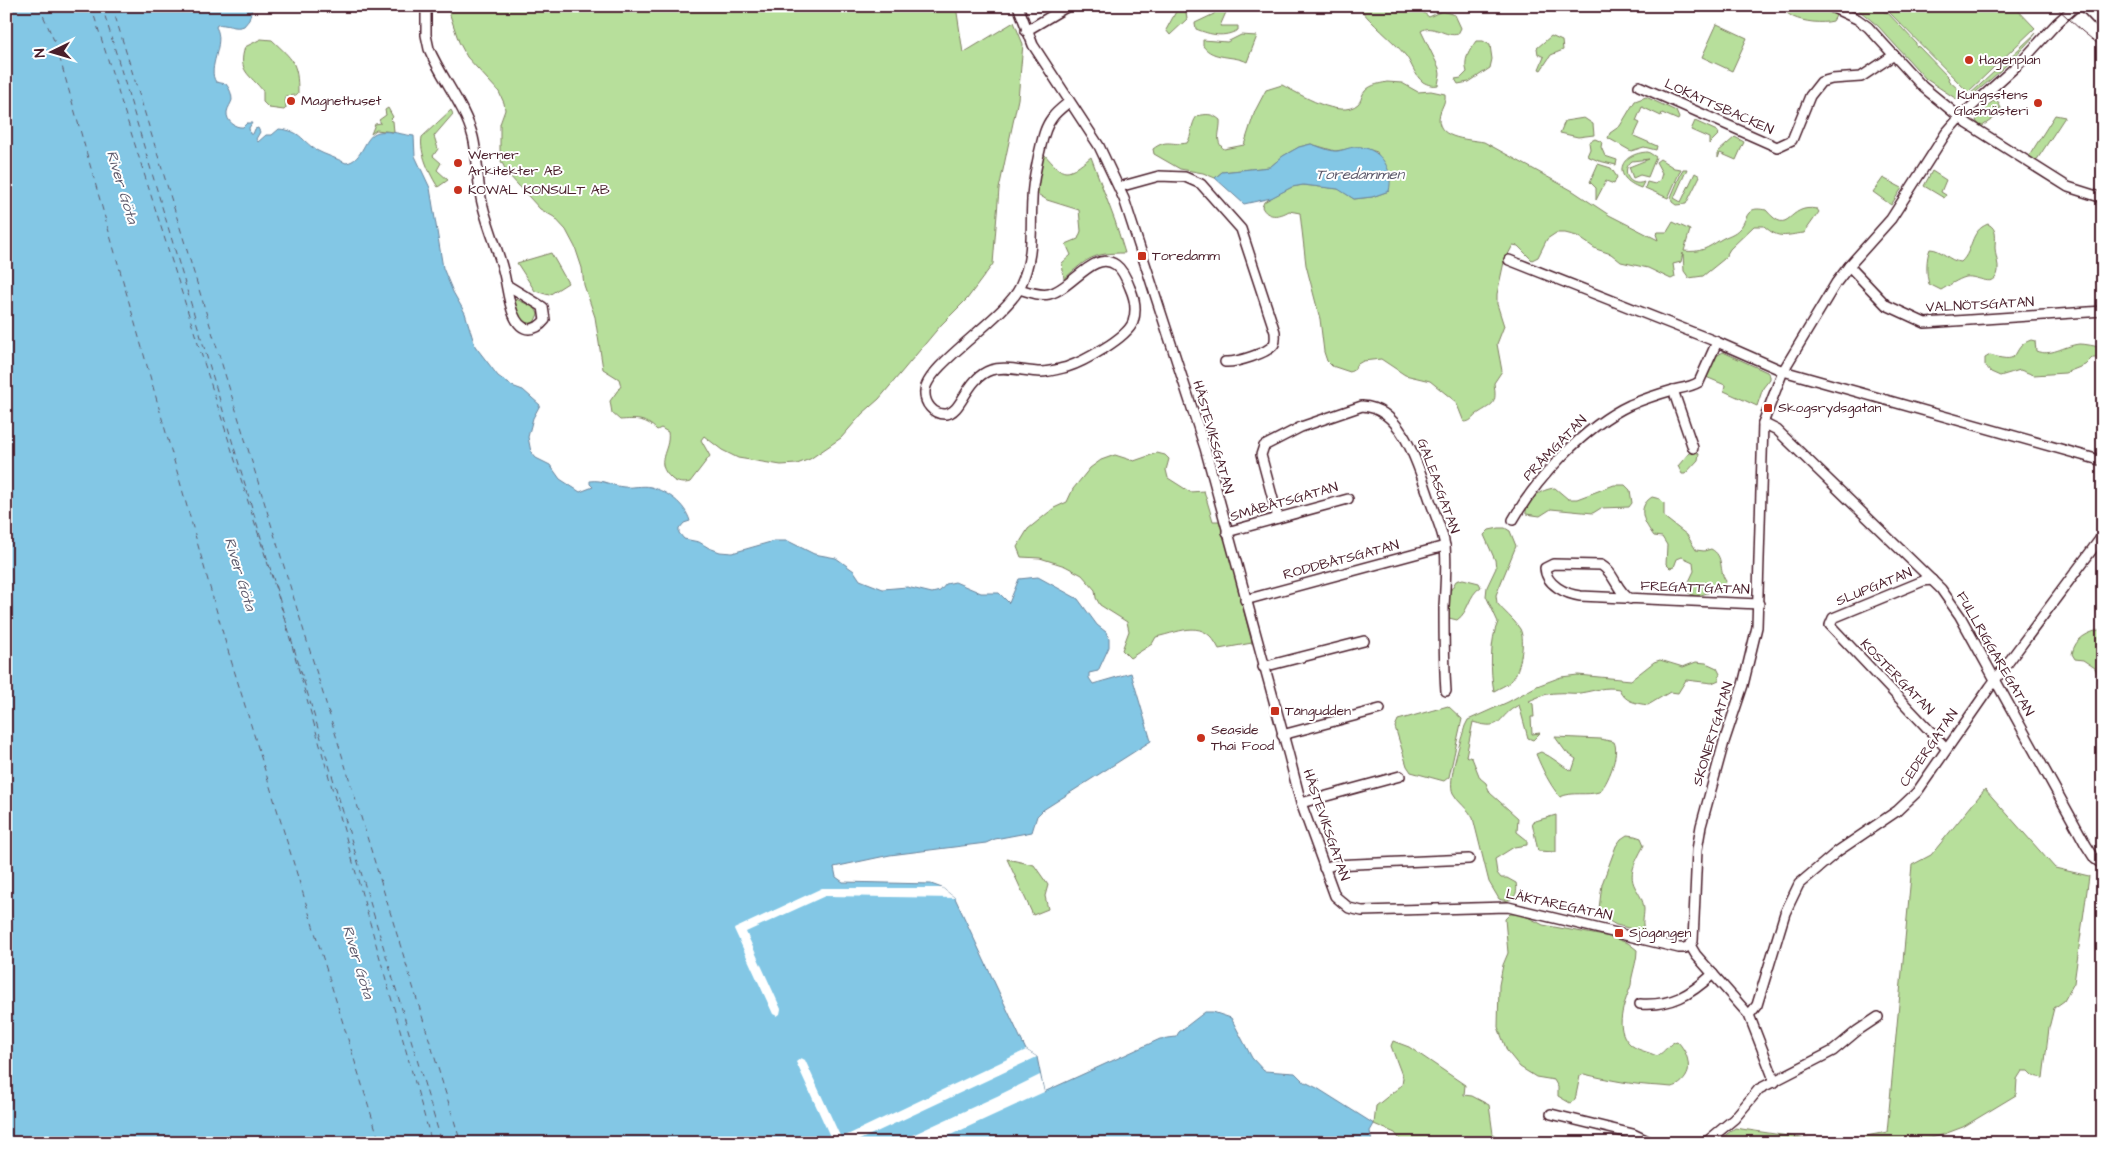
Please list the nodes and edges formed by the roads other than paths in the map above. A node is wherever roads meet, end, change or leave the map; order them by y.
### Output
1 (426, 6) edge
2 (1018, 6) edge
3 (1068, 6) edge
4 (1829, 6) edge
5 (2076, 6) edge
6 (2084, 6) edge
7 (1843, 9) edge
8 (2103, 26) edge
9 (1026, 31) junction
10 (1894, 55) junction
11 (1639, 86) dead end
12 (1069, 102) junction
13 (1960, 117) junction
14 (1119, 187) junction
15 (2103, 198) edge
16 (1509, 260) dead end
17 (1849, 266) junction
18 (508, 285) junction
19 (1019, 289) junction
20 (2103, 311) edge
21 (1717, 342) junction
22 (1225, 362) dead end
23 (1783, 371) junction
24 (1673, 390) junction
25 (1763, 423) junction
26 (1692, 448) dead end
27 (2103, 461) edge
28 (1348, 498) dead end
29 (1278, 518) junction
30 (1513, 520) dead end
31 (1227, 532) junction
32 (2103, 535) edge
33 (1445, 546) junction
34 (1932, 580) junction
35 (1630, 599) junction
36 (1245, 600) junction
37 (1759, 604) junction
38 (1830, 623) joint
39 (1364, 641) dead end
40 (1264, 666) junction
41 (1996, 680) junction
42 (1446, 691) dead end
43 (1380, 709) dead end
44 (1282, 735) junction
45 (1946, 748) junction
46 (1400, 776) dead end
47 (1301, 803) junction
48 (1469, 859) dead end
49 (2103, 865) edge
50 (1324, 868) junction
51 (1335, 896) joint
52 (1690, 945) junction
53 (1712, 974) junction
54 (1640, 1004) dead end
55 (1749, 1015) junction
56 (1878, 1017) dead end
57 (1775, 1082) junction
58 (1552, 1114) dead end
59 (1652, 1143) edge
60 (1705, 1143) edge

1 - 18 street
2 - 9 street, HÄSTEVIKSGATAN
3 - 9 street
4 - 7 street
5 - 13 street, SKONERTGATAN
6 - 8 street
7 - 10 street
9 - 12 street, HÄSTEVIKSGATAN
10 - 11 street, LOKATTSBACKEN
10 - 13 street
12 - 14 street, HÄSTEVIKSGATAN
12 - 19 street
13 - 15 street
13 - 17 street, SKONERTGATAN
14 - 22 street
14 - 31 street, HÄSTEVIKSGATAN
16 - 21 street
17 - 20 street, VALNÖTSGATAN
17 - 23 street, SKONERTGATAN
18 - 18 street
19 - 19 street
21 - 23 street
21 - 24 street, PRÅMGATAN
23 - 25 street, SKONERTGATAN
23 - 27 street
24 - 26 street
24 - 30 street, PRÅMGATAN
25 - 34 street, FULLRIGGAREGATAN
25 - 37 street, SKONERTGATAN
28 - 29 street, SMÅBÅTSGATAN
29 - 31 street, SMÅBÅTSGATAN
29 - 33 street, GALEASGATAN
31 - 36 street, HÄSTEVIKSGATAN
32 - 41 street, CEDERGATAN
33 - 36 street, RODDBÅTSGATAN
33 - 42 street, GALEASGATAN
34 - 38 street, SLUPGATAN
34 - 41 street, FULLRIGGAREGATAN
35 - 35 street, FREGATTGATAN
35 - 37 street, FREGATTGATAN
36 - 40 street, HÄSTEVIKSGATAN
37 - 52 street, SKONERTGATAN
38 - 45 street, KOSTERGATAN
39 - 40 street
40 - 44 street, HÄSTEVIKSGATAN
41 - 45 street, CEDERGATAN
41 - 49 street, FULLRIGGAREGATAN
43 - 44 street
44 - 47 street, HÄSTEVIKSGATAN
45 - 55 street, CEDERGATAN
46 - 47 street
47 - 50 street, HÄSTEVIKSGATAN
48 - 50 street
50 - 51 street, HÄSTEVIKSGATAN
51 - 52 street, LÄKTAREGATAN
52 - 53 street
53 - 54 street
53 - 55 street
55 - 57 street
56 - 57 street
57 - 60 street
58 - 59 street

